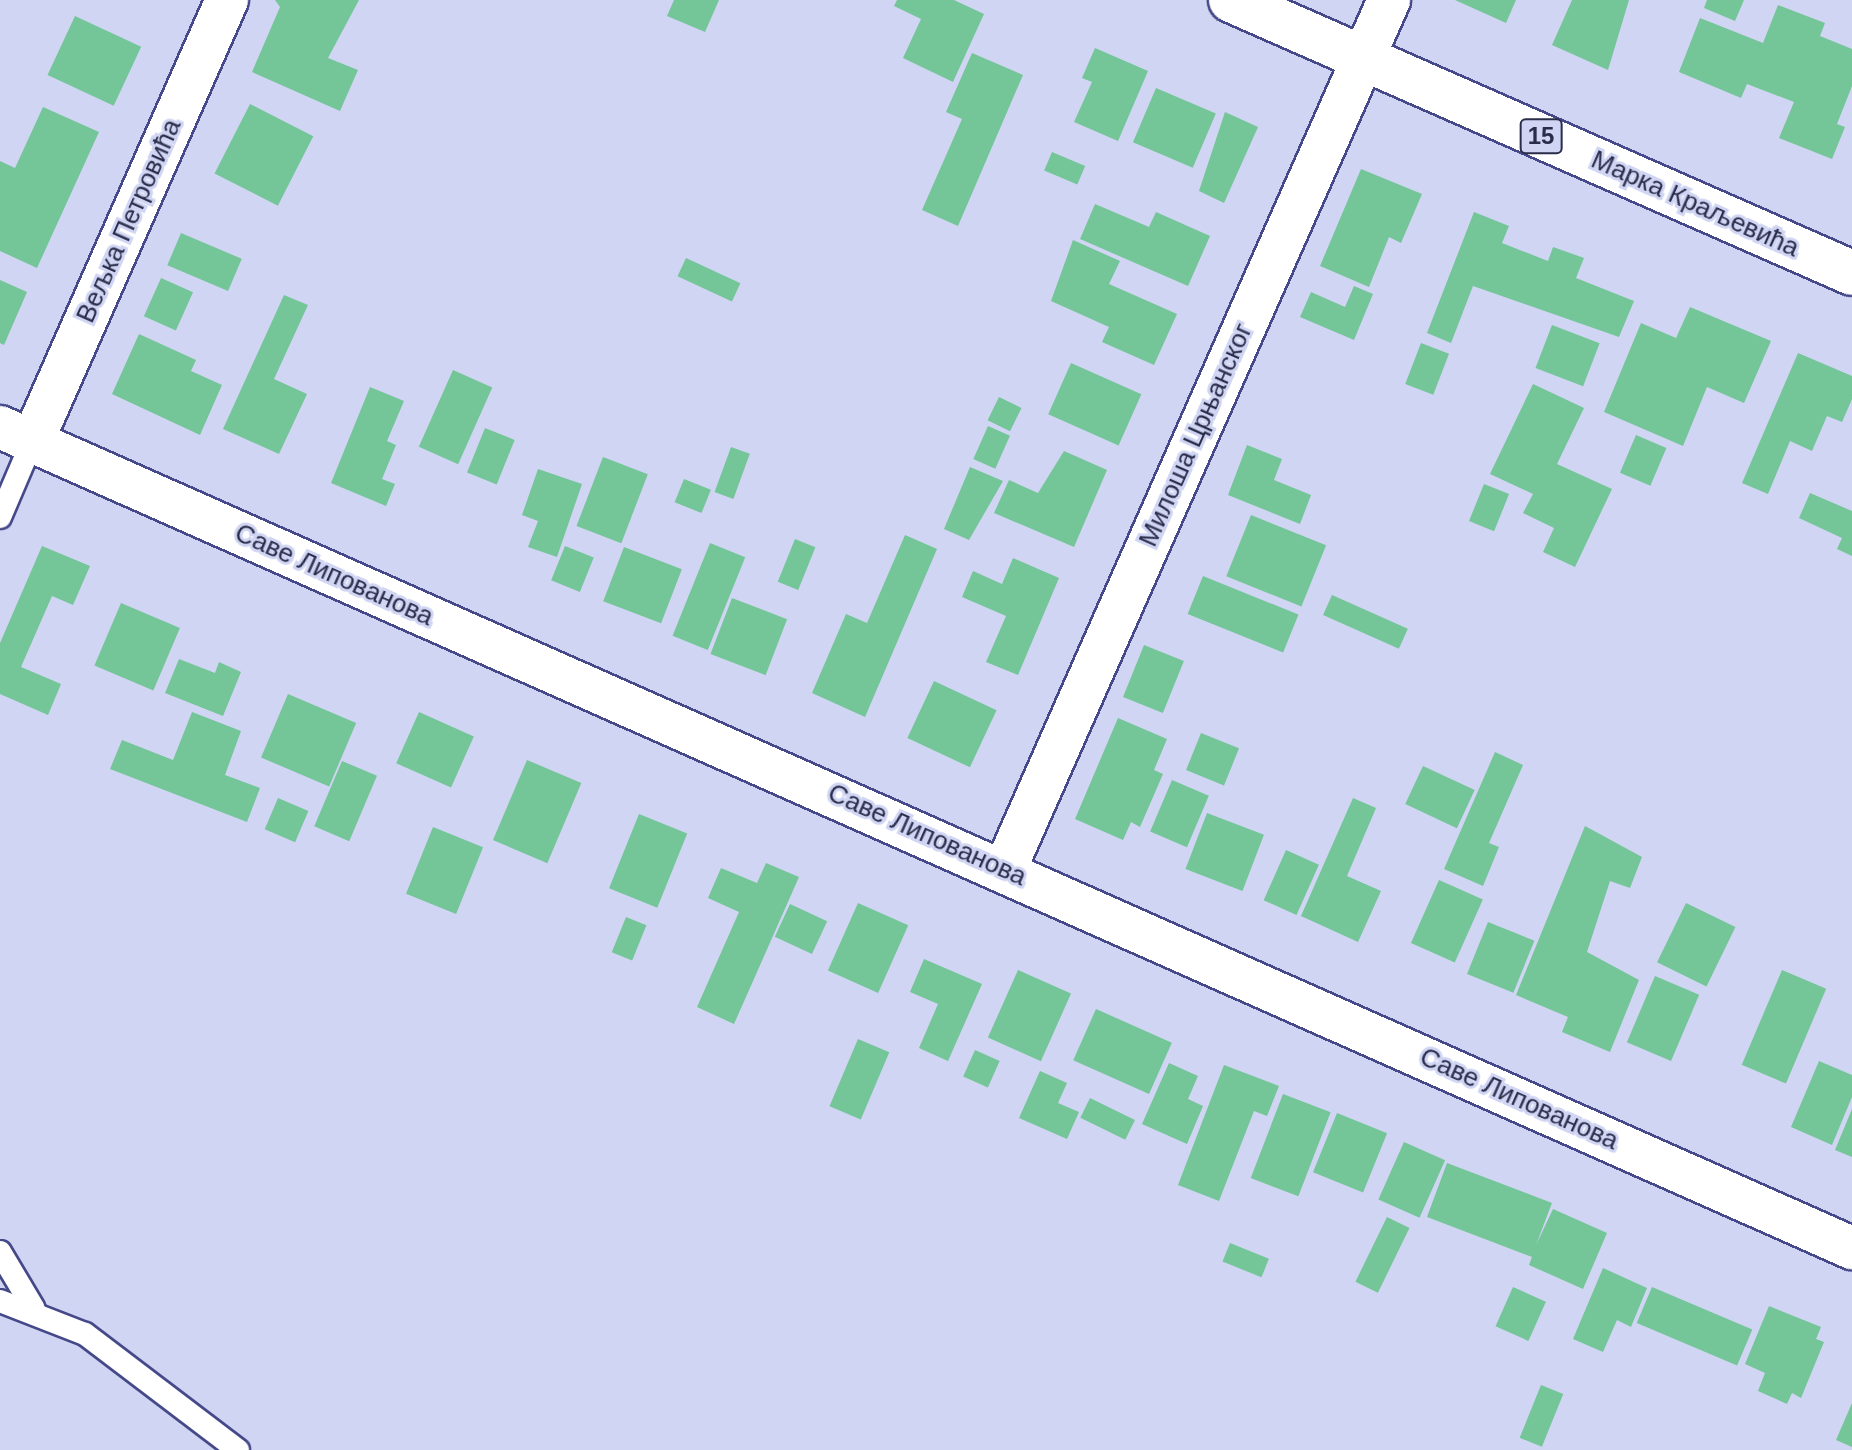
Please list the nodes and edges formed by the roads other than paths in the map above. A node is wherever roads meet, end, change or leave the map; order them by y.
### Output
1 (227, 0) edge
2 (1231, 0) edge
3 (1389, 0) edge
4 (1362, 57) junction
5 (1852, 273) edge
6 (16, 435) edge
7 (0, 517) edge
8 (1005, 869) junction
9 (1852, 1248) edge
10 (0, 1252) edge
11 (0, 1301) edge
12 (34, 1309) junction
13 (238, 1450) edge

1 - 6 street, Вељка Петровића
2 - 4 main road, Марка Краљевића / 15
3 - 4 street, Милоша Црњанског
4 - 5 main road, Марка Краљевића / 15
4 - 8 street, Милоша Црњанског
6 - 7 lane
6 - 8 street, Саве Липованова
8 - 9 street, Саве Липованова
10 - 12 lane
11 - 12 lane
12 - 13 lane

